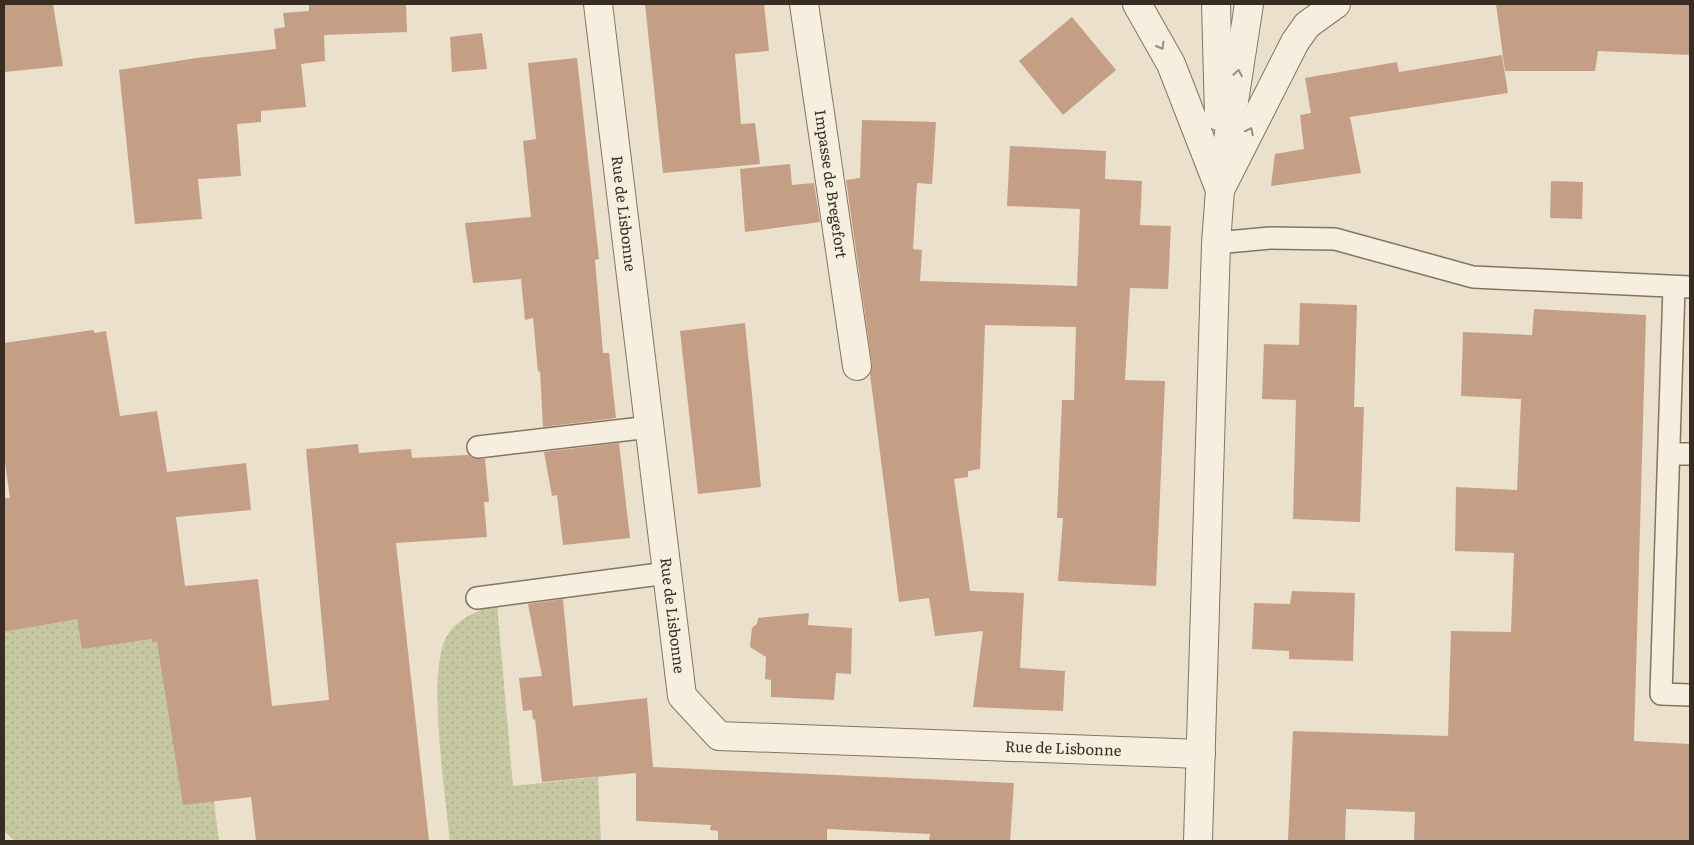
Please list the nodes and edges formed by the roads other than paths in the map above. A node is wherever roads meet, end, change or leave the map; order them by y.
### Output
1 (598, 4) edge
2 (804, 4) edge
3 (1137, 4) edge
4 (1216, 4) edge
5 (1249, 4) edge
6 (1336, 4) edge
7 (1220, 190) junction
8 (1216, 243) junction
9 (1682, 287) edge
10 (857, 366) dead end
11 (650, 427) junction
12 (478, 447) dead end
13 (1680, 454) edge
14 (667, 572) junction
15 (477, 598) dead end
16 (1690, 695) edge
17 (1201, 754) junction
18 (1198, 841) edge

1 - 11 street, Rue de Lisbonne
2 - 10 street, Impasse de Bregefort
3 -> 7 street
4 - 7 street
7 -> 5 street
7 -> 6 street
7 - 8 street
8 - 9 lane
8 - 17 street
9 - 13 lane
11 - 12 lane
11 - 14 street, Rue de Lisbonne
13 - 16 lane
14 - 15 lane
14 - 17 street, Rue de Lisbonne
17 - 18 street

